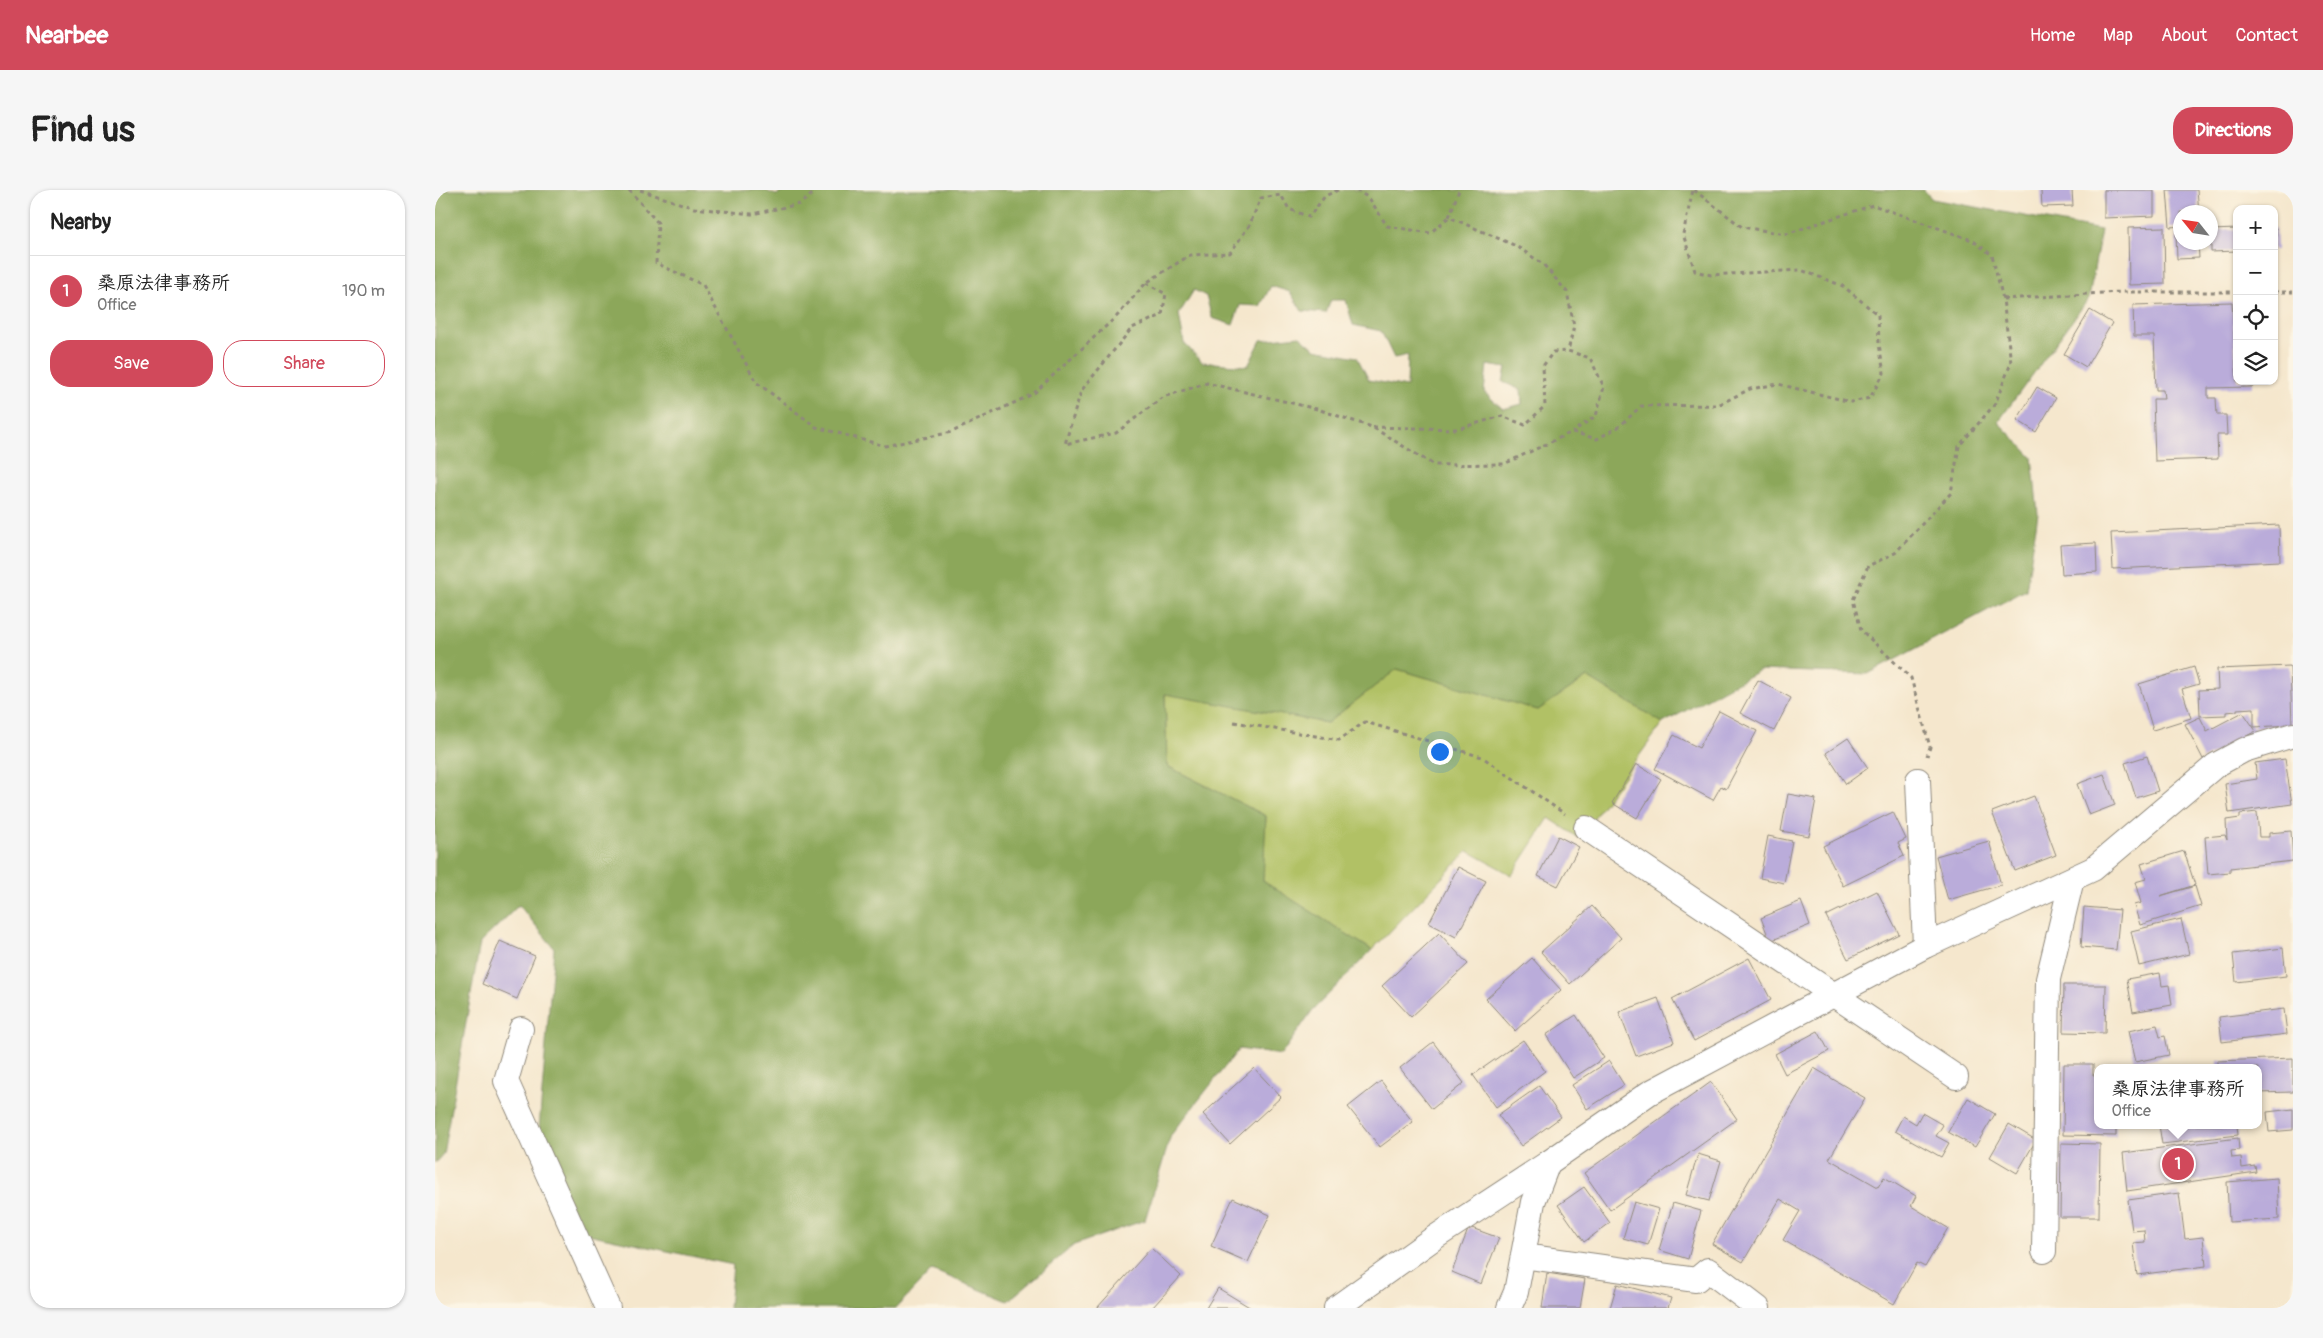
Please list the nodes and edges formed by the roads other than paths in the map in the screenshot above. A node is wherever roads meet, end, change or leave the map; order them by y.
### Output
1 (2293, 735) edge
2 (1918, 780) road end
3 (1586, 828) road end
4 (2072, 879) junction
5 (1925, 946) junction
6 (1834, 995) junction
7 (521, 1028) dead end
8 (1956, 1077) dead end
9 (1547, 1163) junction
10 (2044, 1251) dead end
11 (1523, 1256) junction
12 (608, 1308) edge
13 (1336, 1308) edge
14 (1509, 1308) edge
15 (1758, 1308) edge

1 - 4 street
2 - 5 street
3 - 6 street
4 - 5 street
4 - 10 street
5 - 6 street
6 - 8 street
6 - 9 street
7 - 12 street
9 - 11 street
9 - 13 street
11 - 14 street
11 - 15 street

